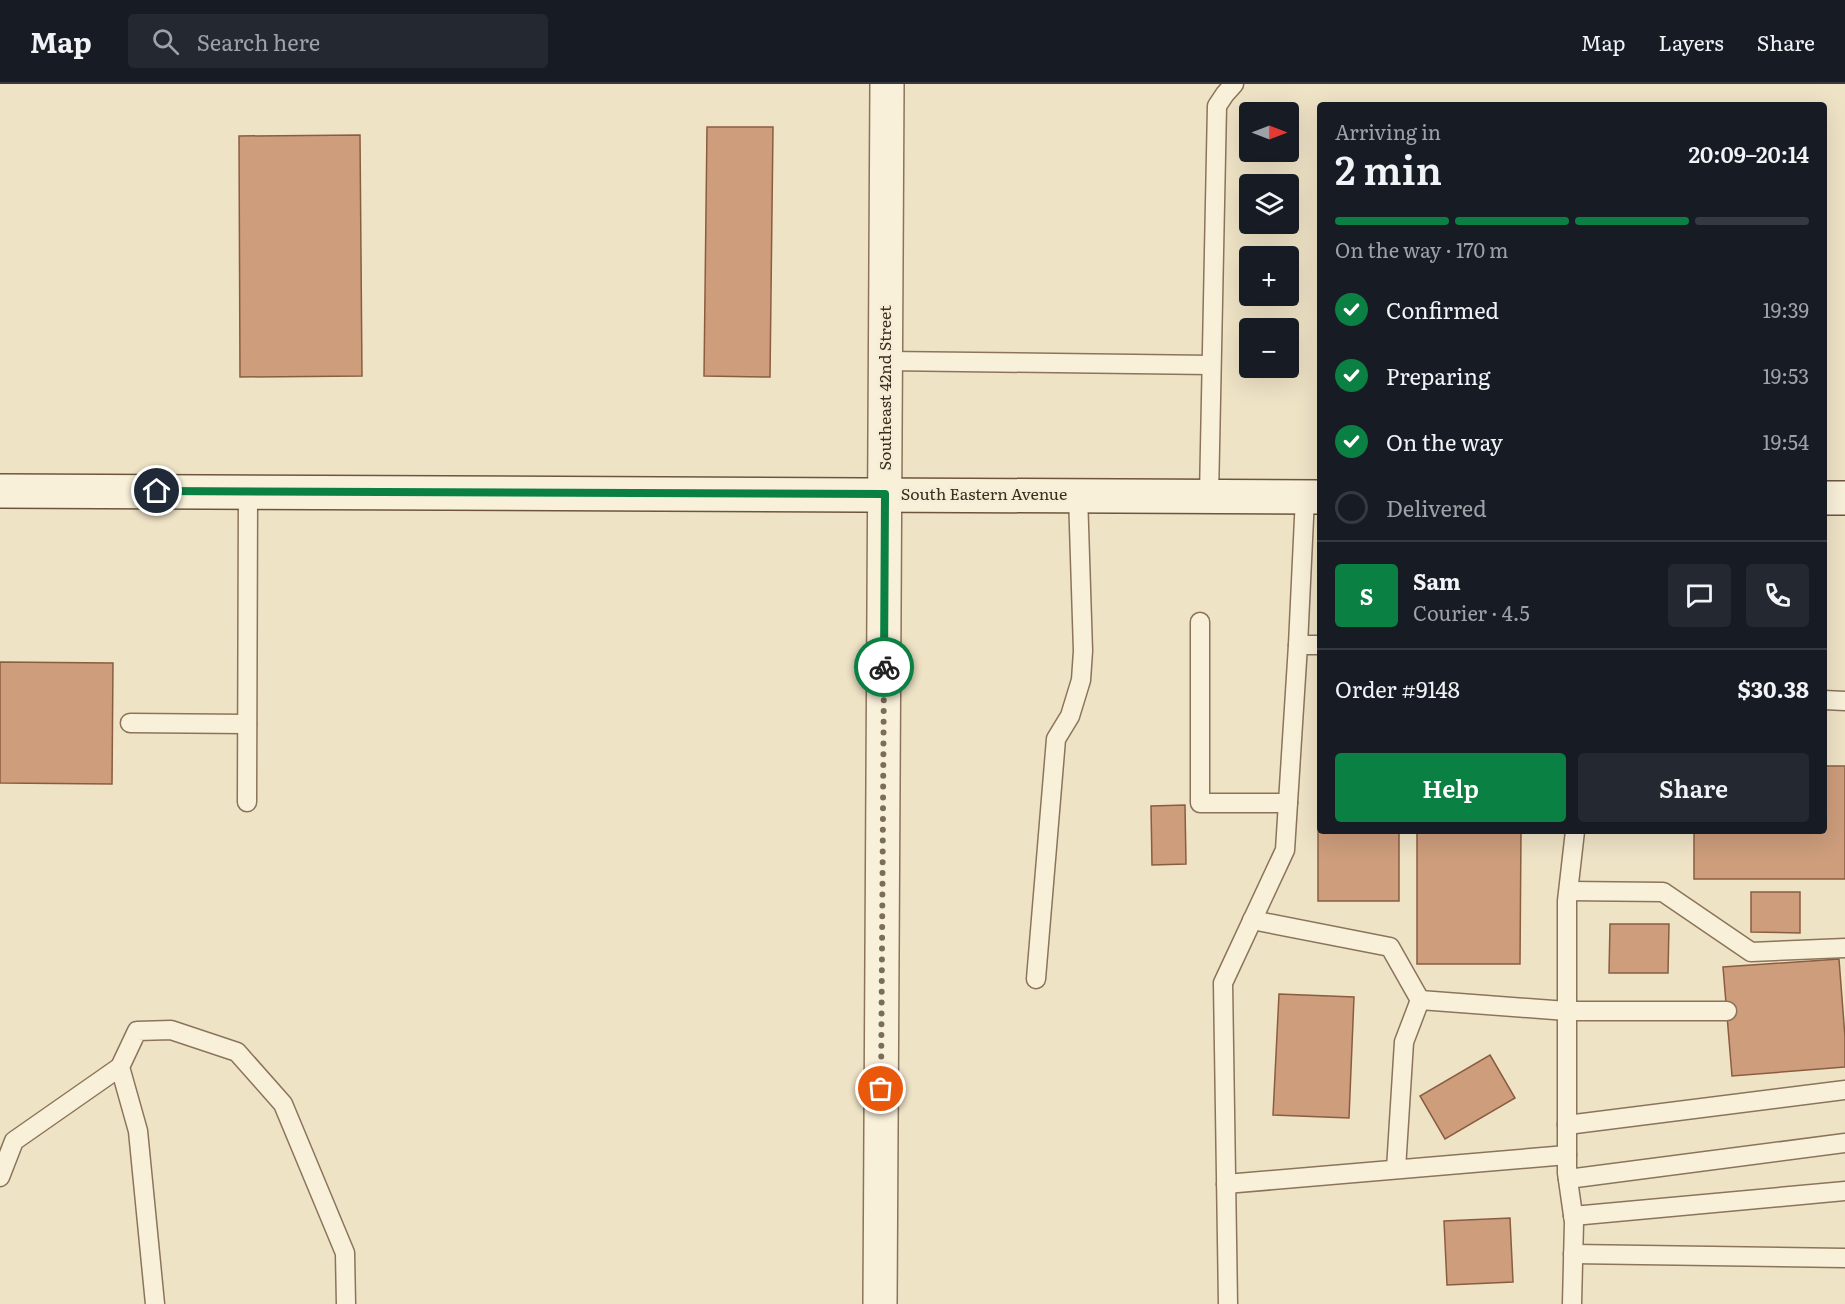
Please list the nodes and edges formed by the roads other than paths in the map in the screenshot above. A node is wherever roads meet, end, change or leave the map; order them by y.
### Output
1 (887, 84) edge
2 (1234, 84) edge
3 (886, 361) junction
4 (1211, 365) junction
5 (0, 491) edge
6 (248, 492) junction
7 (885, 494) junction
8 (1078, 495) junction
9 (1209, 496) junction
10 (1313, 497) edge
11 (1827, 498) edge
12 (1845, 498) edge
13 (1200, 622) dead end
14 (1299, 645) junction
15 (1317, 645) edge
16 (1827, 700) edge
17 (1845, 701) edge
18 (130, 723) dead end
19 (247, 724) junction
20 (247, 802) dead end
21 (1288, 803) junction
22 (1575, 834) edge
23 (1569, 891) junction
24 (1252, 920) junction
25 (1845, 948) edge
26 (1036, 979) dead end
27 (1420, 1000) junction
28 (1567, 1011) junction
29 (1727, 1011) dead end
30 (120, 1067) junction
31 (1845, 1090) edge
32 (1567, 1125) junction
33 (1845, 1143) edge
34 (1567, 1155) junction
35 (1396, 1169) junction
36 (0, 1177) edge
37 (1568, 1179) junction
38 (1226, 1184) junction
39 (1845, 1191) edge
40 (1573, 1216) junction
41 (1573, 1254) junction
42 (1845, 1258) edge
43 (155, 1304) edge
44 (346, 1304) edge
45 (880, 1304) edge
46 (1228, 1304) edge
47 (1572, 1304) edge

1 - 3 main road, Southeast 42nd Street
2 - 4 lane
3 - 4 lane
3 - 7 main road, Southeast 42nd Street
4 - 9 lane
5 - 6 main road, South Eastern Avenue
6 - 7 main road, South Eastern Avenue
6 - 19 lane
7 - 8 main road, South Eastern Avenue
7 - 45 main road, Southeast 42nd Street
8 - 9 main road, South Eastern Avenue
8 - 26 lane
9 - 10 main road, South Eastern Avenue
10 - 14 lane
11 - 12 main road
13 - 21 lane
14 - 15 lane
14 - 21 lane
16 - 17 lane
18 - 19 lane
19 - 20 lane
21 - 24 lane
22 - 23 lane
23 - 25 lane
23 - 28 lane
24 - 27 lane
24 - 38 lane
27 - 28 lane
27 - 35 lane
28 - 29 lane
28 - 32 lane
30 - 36 lane
30 - 43 lane
30 - 44 lane
31 - 32 lane
32 - 34 lane
33 - 37 lane
34 - 35 lane
34 - 37 lane
35 - 38 lane
37 - 40 lane
38 - 46 lane
39 - 40 lane
40 - 41 lane
41 - 42 lane
41 - 47 lane

